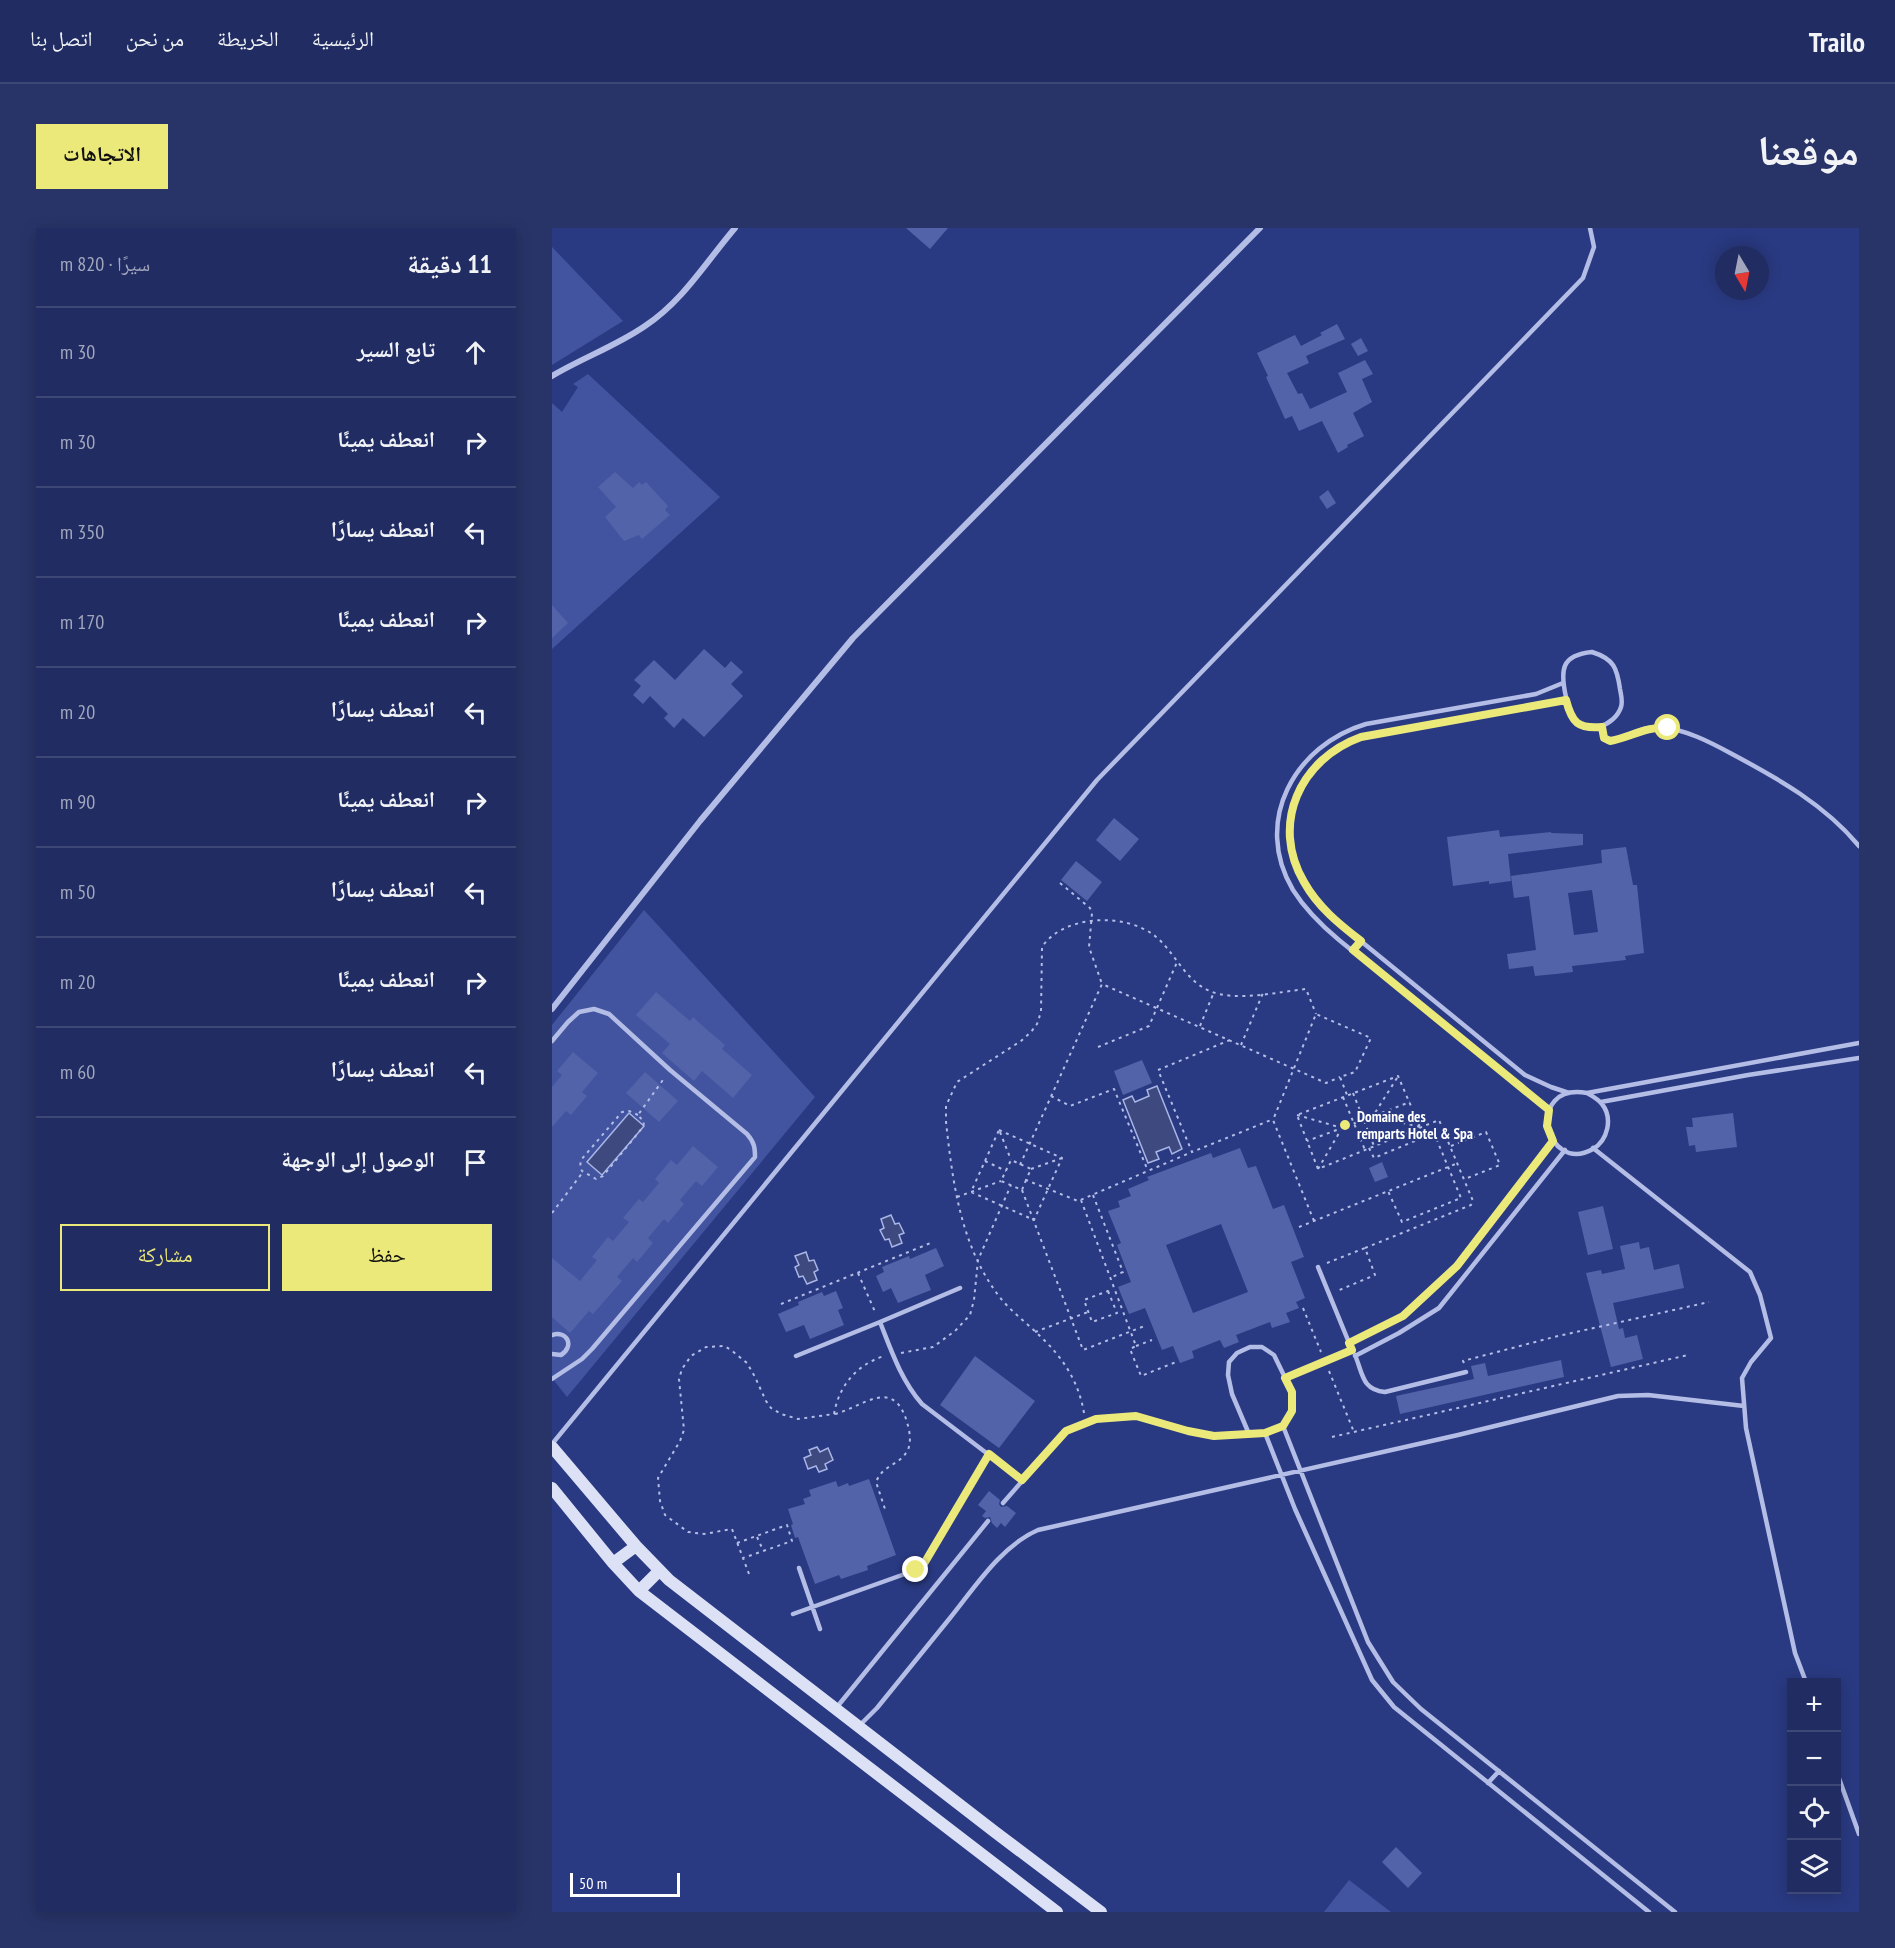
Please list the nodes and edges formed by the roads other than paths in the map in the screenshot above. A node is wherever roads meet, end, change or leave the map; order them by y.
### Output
1 (735, 228) edge
2 (1260, 228) edge
3 (1590, 228) edge
4 (552, 376) edge
5 (1563, 683) junction
6 (1566, 700) junction
7 (1442, 710) junction
8 (1444, 722) junction
9 (1602, 727) junction
10 (1859, 846) edge
11 (1361, 941) junction
12 (1353, 950) junction
13 (552, 1009) edge
14 (552, 1041) edge
15 (1859, 1042) edge
16 (1859, 1058) edge
17 (1746, 1064) junction
18 (1748, 1075) junction
19 (1569, 1093) junction
20 (1587, 1093) junction
21 (1601, 1102) junction
22 (1549, 1110) junction
23 (1553, 1141) junction
24 (1593, 1148) junction
25 (1565, 1150) junction
26 (1318, 1267) road end
27 (960, 1288) dead end
28 (880, 1322) junction
29 (552, 1335) edge
30 (1349, 1343) junction
31 (1352, 1350) junction
32 (552, 1354) edge
33 (796, 1356) dead end
34 (1355, 1356) junction
35 (1466, 1372) road end
36 (1285, 1378) junction
37 (552, 1379) edge
38 (1744, 1406) junction
39 (1283, 1426) junction
40 (1265, 1433) junction
41 (1249, 1434) junction
42 (552, 1446) edge
43 (989, 1454) junction
44 (1299, 1470) junction
45 (1282, 1475) junction
46 (1022, 1480) junction
47 (552, 1488) edge
48 (1003, 1503) dead end
49 (988, 1521) dead end
50 (636, 1546) junction
51 (613, 1563) junction
52 (799, 1568) dead end
53 (659, 1571) junction
54 (639, 1591) junction
55 (812, 1607) junction
56 (793, 1614) dead end
57 (820, 1629) dead end
58 (1804, 1678) edge
59 (836, 1710) junction
60 (859, 1726) junction
61 (1499, 1771) junction
62 (1488, 1783) junction
63 (1841, 1784) edge
64 (1859, 1834) edge
65 (1057, 1912) edge
66 (1101, 1912) edge
67 (1649, 1912) edge
68 (1675, 1912) edge

1 - 4 street
2 - 13 street
3 - 42 lane
5 - 6 lane
5 - 7 lane
5 - 9 lane
6 - 8 lane
6 - 9 lane
7 - 8 lane
7 - 12 lane
8 - 11 lane
9 - 10 lane
11 - 12 lane
11 - 19 lane
12 - 22 lane
14 - 37 lane
15 - 17 lane
16 - 18 lane
17 - 18 lane
17 - 20 lane
18 - 21 lane
19 - 20 lane
19 - 22 lane
20 - 21 lane
21 - 24 lane
22 - 23 lane
23 - 25 lane
23 - 30 lane
24 - 25 lane
24 - 38 lane
25 - 34 lane
26 - 30 lane
27 - 28 lane
28 - 33 lane
28 - 43 lane
29 - 32 lane
30 - 31 lane
31 - 34 lane
31 - 36 lane
34 - 35 lane
36 - 39 lane
36 - 41 lane
38 - 44 lane
38 - 58 lane
39 - 40 lane
39 - 44 lane
40 - 41 lane
40 - 45 lane
41 - 46 lane
42 - 50 street
43 - 46 lane
43 - 55 lane
44 - 45 lane
44 - 61 lane
45 - 60 lane
45 - 62 lane
46 - 48 lane
47 - 51 street
49 - 59 lane
50 - 51 street
50 - 53 street
51 - 54 street
52 - 55 lane
53 - 54 street
53 - 59 street
54 - 65 street
55 - 56 lane
55 - 57 lane
59 - 60 street
60 - 66 street
61 - 62 lane
61 - 68 lane
62 - 67 lane
63 - 64 lane

